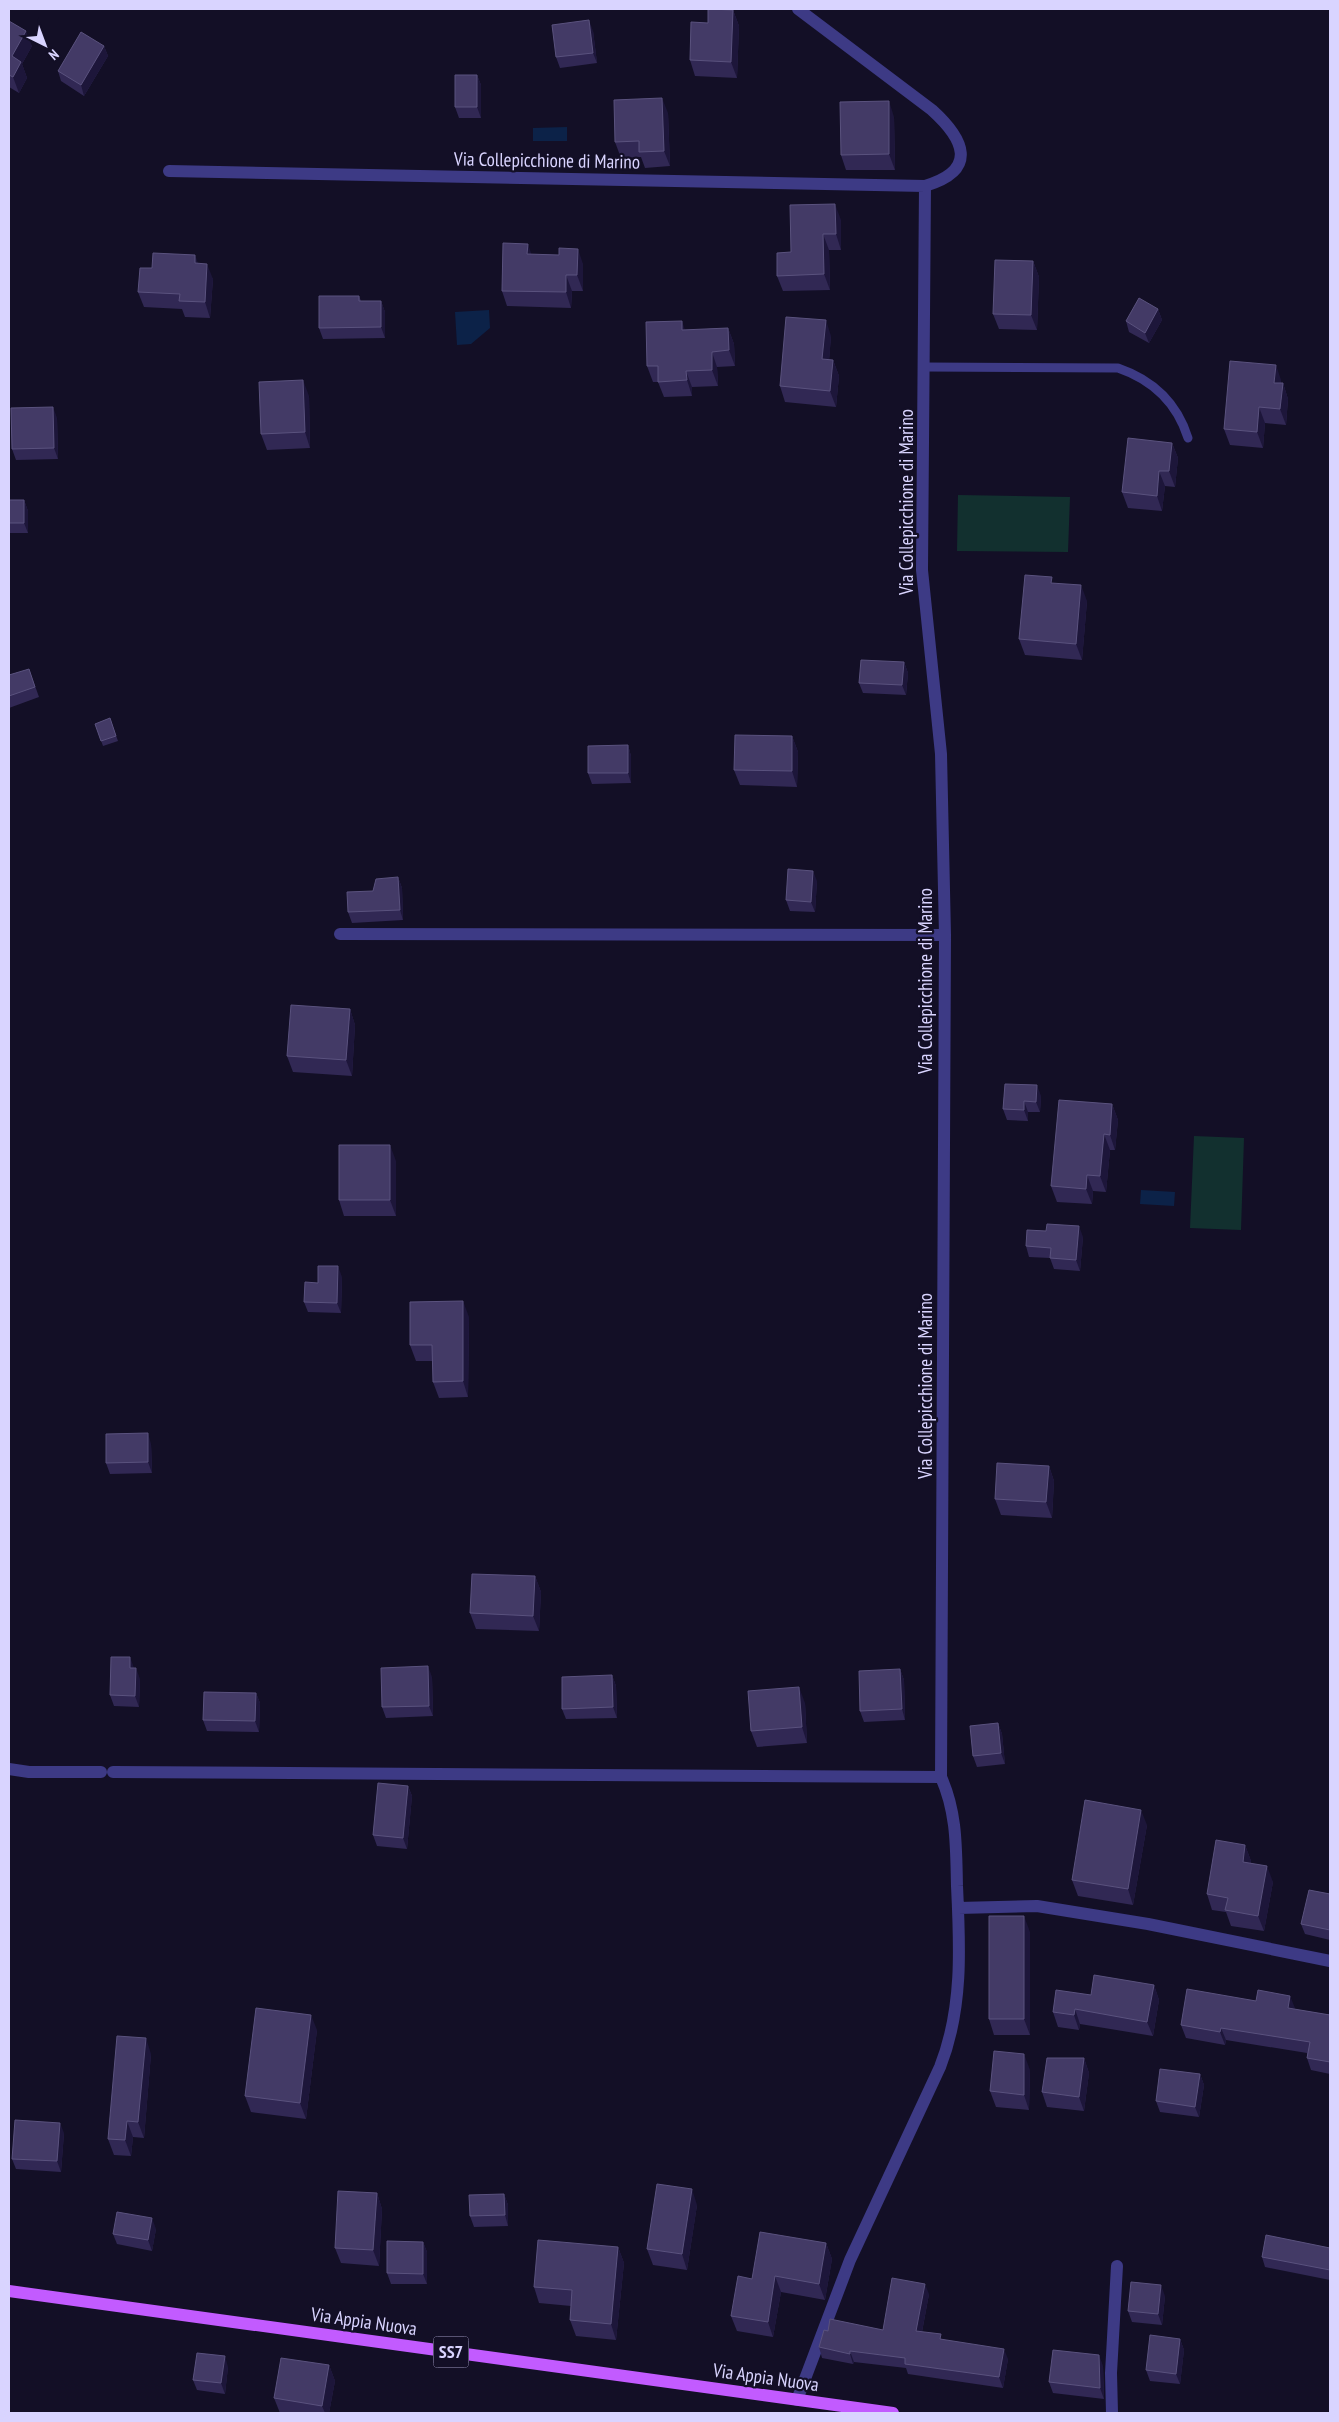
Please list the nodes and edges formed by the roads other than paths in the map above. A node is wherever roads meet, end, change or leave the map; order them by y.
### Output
1 (798, 9) edge
2 (169, 172) dead end
3 (925, 186) junction
4 (925, 367) junction
5 (1188, 438) dead end
6 (340, 934) dead end
7 (945, 935) junction
8 (9, 1768) edge
9 (941, 1777) junction
10 (958, 1908) junction
11 (1330, 1961) edge
12 (1117, 2266) dead end
13 (9, 2291) edge
14 (797, 2400) junction
15 (893, 2413) edge
16 (1112, 2413) edge

1 - 3 street, Via Collepicchione di Marino
2 - 3 street, Via Collepicchione di Marino
3 - 4 street, Via Collepicchione di Marino
4 - 5 lane
4 - 7 street, Via Collepicchione di Marino
6 - 7 street
7 - 9 street, Via Collepicchione di Marino
8 - 9 street
9 - 10 street
10 - 11 street
10 - 14 street
12 - 16 street
13 - 14 main road, Via Appia Nuova / SS7
14 - 15 main road, Via Appia Nuova / SS7

